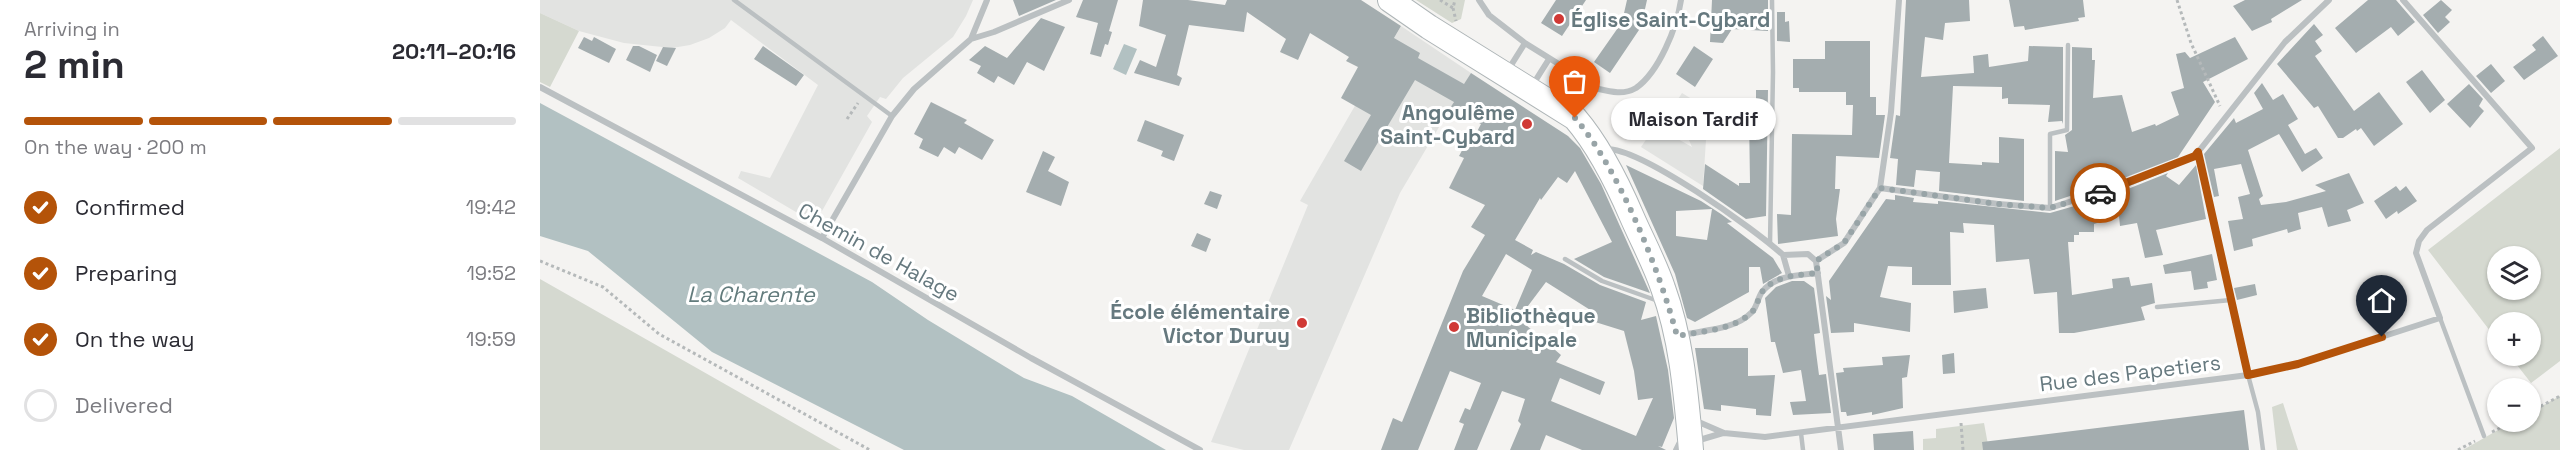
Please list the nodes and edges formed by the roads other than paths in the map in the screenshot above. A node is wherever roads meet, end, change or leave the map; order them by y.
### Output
1 (734, 0) edge
2 (987, 0) edge
3 (1070, 0) edge
4 (1390, 0) edge
5 (1479, 0) edge
6 (1681, 0) edge
7 (1772, 0) edge
8 (1899, 0) edge
9 (2329, 0) edge
10 (2403, 0) edge
11 (971, 39) junction
12 (1525, 43) junction
13 (2068, 45) dead end
14 (1549, 59) junction
15 (1506, 73) junction
16 (540, 87) edge
17 (1530, 89) junction
18 (892, 116) junction
19 (1596, 149) junction
20 (2198, 152) junction
21 (1880, 188) junction
22 (2050, 208) junction
23 (822, 238) junction
24 (1770, 243) junction
25 (1783, 255) junction
26 (1565, 259) dead end
27 (1816, 261) junction
28 (1818, 273) junction
29 (1789, 276) junction
30 (2231, 300) junction
31 (1668, 304) junction
32 (2157, 307) dead end
33 (2440, 318) junction
34 (1677, 336) junction
35 (2248, 375) junction
36 (1839, 429) junction
37 (1724, 433) junction
38 (1801, 433) junction
39 (2484, 436) dead end
40 (1687, 439) edge
41 (1200, 450) edge
42 (1803, 450) edge
43 (1841, 450) edge
44 (2263, 450) edge

1 - 18 lane
2 - 11 street
3 - 11 street
4 - 15 main road
5 - 12 street
6 - 14 street
7 - 24 lane
8 - 21 street
9 - 20 street
10 - 33 street
11 - 18 street
12 - 14 street
12 - 15 street
13 - 22 lane
14 - 17 street
15 - 17 main road
16 - 23 street, Chemin de Halage
17 - 19 main road
18 - 23 street
19 - 24 street
19 - 31 main road
20 - 22 street
20 - 30 street
21 - 22 street
21 - 27 street
23 - 41 street, Chemin de Halage
24 - 25 street
25 - 27 street
25 - 29 street
26 - 31 lane
27 - 28 street
28 - 29 street
28 - 36 street
29 - 34 street
30 - 32 lane
30 - 35 street
31 - 34 main road
33 - 35 street, Rue des Papetiers
33 - 39 lane
34 - 40 main road
35 - 36 street, Rue des Papetiers
35 - 44 lane
36 - 38 street, Rue des Papetiers
36 - 43 street
37 - 38 street, Rue des Papetiers
37 - 40 street
37 - 40 street
38 - 42 lane

